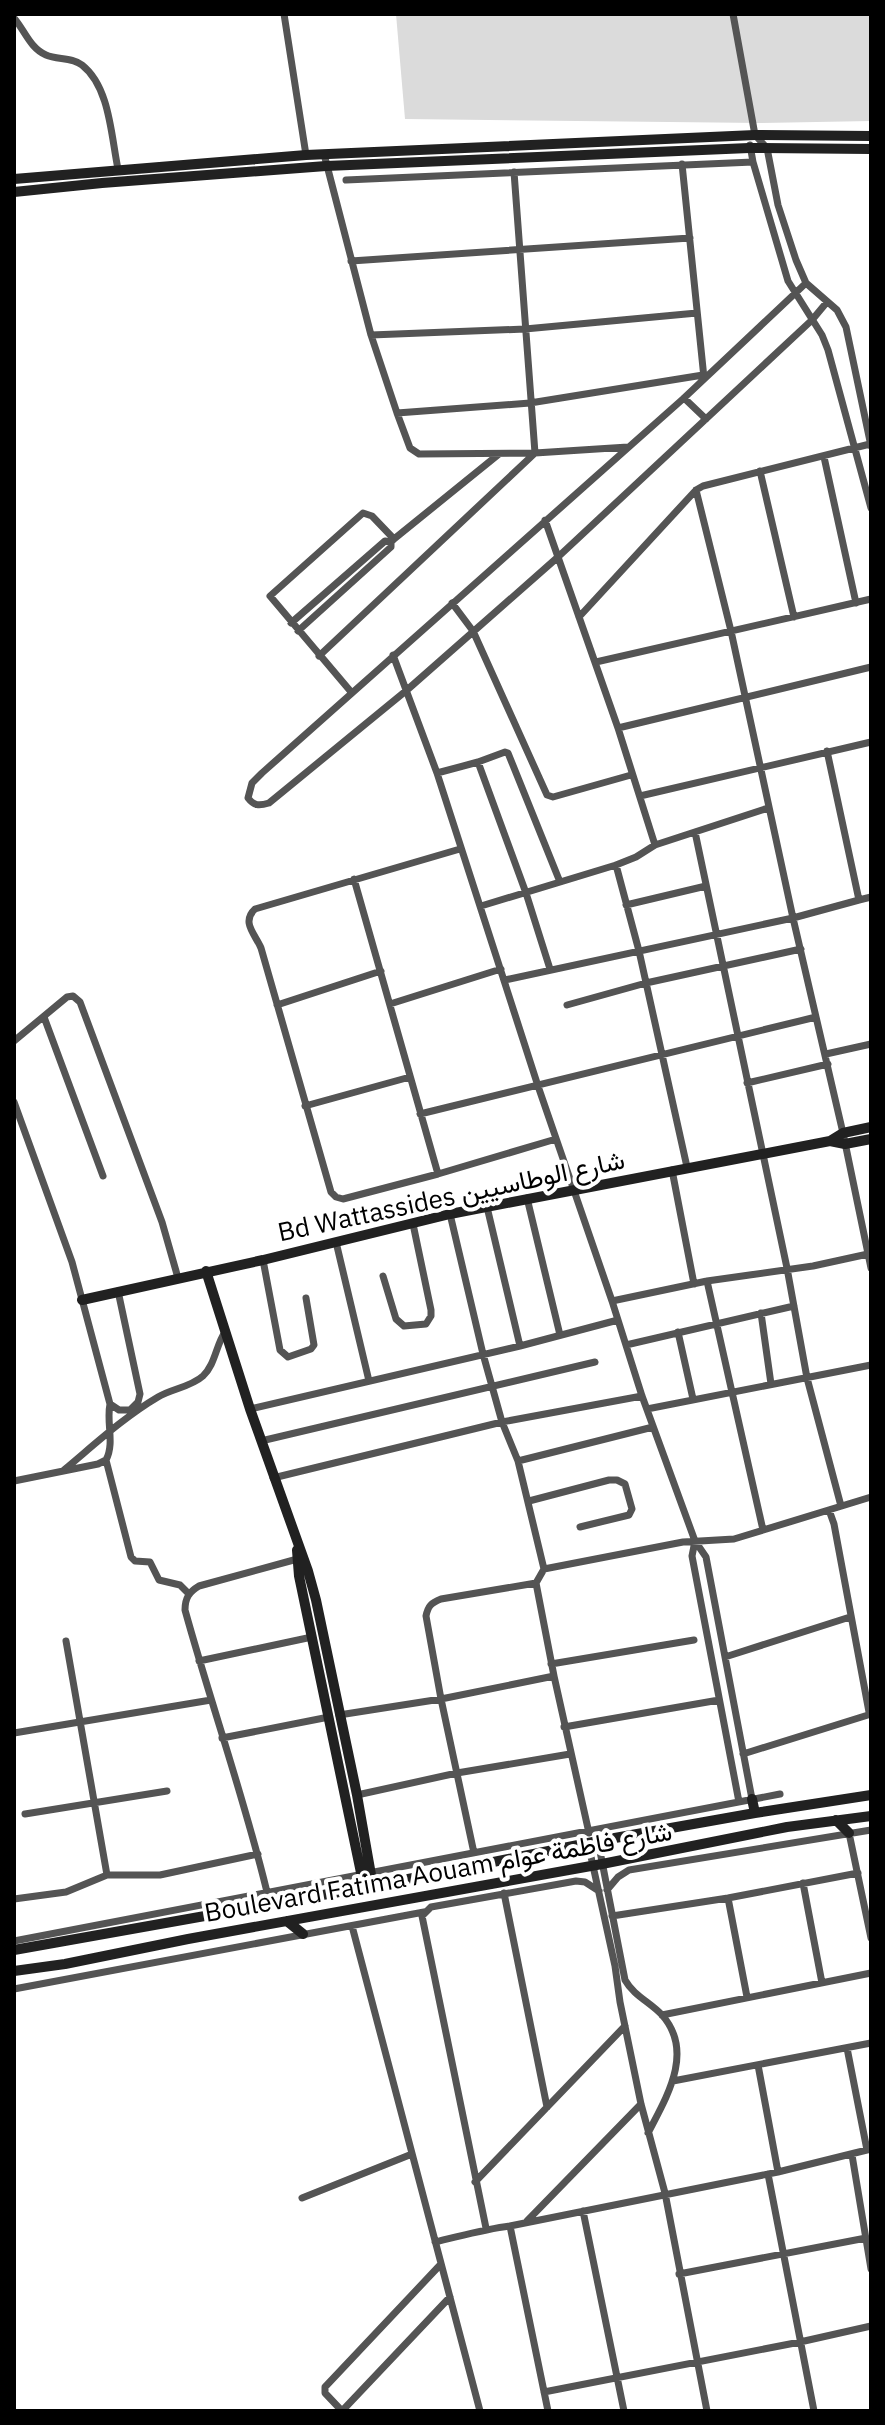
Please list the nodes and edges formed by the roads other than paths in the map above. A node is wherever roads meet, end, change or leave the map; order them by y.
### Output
1 (284, 14) edge
2 (733, 14) edge
3 (14, 18) edge
4 (755, 135) junction
5 (871, 136) edge
6 (749, 148) junction
7 (767, 148) junction
8 (871, 149) edge
9 (306, 155) junction
10 (325, 160) junction
11 (753, 162) junction
12 (682, 164) junction
13 (118, 169) junction
14 (514, 172) junction
15 (14, 179) edge
16 (346, 180) dead end
17 (14, 192) edge
18 (690, 238) junction
19 (520, 250) junction
20 (351, 261) junction
21 (806, 283) junction
22 (794, 294) junction
23 (827, 302) junction
24 (697, 313) junction
25 (812, 320) junction
26 (525, 329) junction
27 (371, 335) junction
28 (704, 378) junction
29 (684, 398) junction
30 (530, 403) junction
31 (397, 413) junction
32 (706, 419) junction
33 (871, 445) edge
34 (630, 447) junction
35 (855, 448) junction
36 (535, 453) junction
37 (499, 454) junction
38 (824, 457) junction
39 (760, 471) junction
40 (696, 490) junction
41 (871, 508) edge
42 (545, 520) junction
43 (393, 540) junction
44 (558, 557) junction
45 (871, 599) edge
46 (452, 603) junction
47 (856, 603) junction
48 (579, 617) junction
49 (794, 617) junction
50 (291, 623) junction
51 (298, 631) junction
52 (473, 631) junction
53 (731, 631) junction
54 (393, 655) junction
55 (319, 656) junction
56 (596, 662) junction
57 (871, 667) edge
58 (407, 690) junction
59 (352, 693) junction
60 (745, 698) junction
61 (618, 728) junction
62 (871, 742) edge
63 (827, 751) junction
64 (478, 762) junction
65 (760, 766) junction
66 (437, 773) junction
67 (631, 775) junction
68 (640, 796) junction
69 (768, 808) junction
70 (695, 832) junction
71 (655, 845) junction
72 (460, 849) junction
73 (616, 865) junction
74 (354, 879) junction
75 (560, 882) junction
76 (706, 886) junction
77 (526, 893) junction
78 (871, 897) edge
79 (859, 900) junction
80 (626, 905) junction
81 (481, 906) junction
82 (793, 918) junction
83 (716, 934) junction
84 (801, 949) junction
85 (639, 951) junction
86 (723, 967) junction
87 (501, 969) junction
88 (550, 969) junction
89 (381, 971) junction
90 (505, 980) junction
91 (646, 983) junction
92 (390, 1004) junction
93 (277, 1005) junction
94 (567, 1005) dead end
95 (44, 1017) junction
96 (816, 1017) junction
97 (737, 1037) junction
98 (14, 1041) edge
99 (871, 1044) edge
100 (826, 1054) junction
101 (662, 1055) junction
102 (828, 1064) junction
103 (410, 1077) junction
104 (747, 1083) junction
105 (538, 1086) junction
106 (14, 1102) edge
107 (305, 1106) junction
108 (420, 1114) junction
109 (871, 1127) edge
110 (844, 1138) junction
111 (556, 1139) junction
112 (871, 1139) edge
113 (761, 1154) junction
114 (687, 1167) junction
115 (672, 1170) junction
116 (438, 1174) junction
117 (103, 1176) dead end
118 (574, 1189) junction
119 (527, 1198) junction
120 (487, 1207) junction
121 (450, 1214) junction
122 (871, 1223) edge
123 (413, 1224) junction
124 (861, 1225) junction
125 (336, 1242) junction
126 (868, 1254) junction
127 (263, 1260) junction
128 (787, 1268) junction
129 (871, 1268) edge
130 (206, 1271) junction
131 (383, 1276) dead end
132 (178, 1278) junction
133 (707, 1281) junction
134 (694, 1284) junction
135 (118, 1291) junction
136 (306, 1298) dead end
137 (82, 1300) junction
138 (612, 1301) junction
139 (794, 1306) junction
140 (761, 1313) junction
141 (618, 1320) junction
142 (717, 1323) junction
143 (225, 1331) junction
144 (678, 1332) junction
145 (560, 1335) junction
146 (626, 1345) junction
147 (520, 1346) junction
148 (483, 1354) junction
149 (595, 1362) dead end
150 (871, 1365) edge
151 (807, 1378) junction
152 (369, 1381) junction
153 (771, 1384) junction
154 (492, 1385) junction
155 (732, 1391) junction
156 (642, 1396) junction
157 (693, 1399) junction
158 (110, 1404) junction
159 (250, 1409) junction
160 (647, 1409) junction
161 (502, 1422) junction
162 (653, 1427) junction
163 (110, 1431) junction
164 (261, 1441) junction
165 (106, 1460) junction
166 (518, 1461) junction
167 (62, 1471) junction
168 (273, 1478) junction
169 (14, 1481) edge
170 (871, 1497) edge
171 (529, 1501) junction
172 (841, 1506) junction
173 (829, 1510) junction
174 (580, 1527) dead end
175 (763, 1530) junction
176 (695, 1541) junction
177 (300, 1558) junction
178 (544, 1569) junction
179 (536, 1583) junction
180 (189, 1594) junction
181 (850, 1617) junction
182 (312, 1637) junction
183 (694, 1640) dead end
184 (66, 1641) dead end
185 (725, 1657) junction
186 (199, 1661) junction
187 (551, 1664) junction
188 (554, 1676) junction
189 (441, 1699) junction
190 (211, 1700) junction
191 (719, 1700) junction
192 (334, 1716) junction
193 (80, 1722) junction
194 (564, 1727) junction
195 (14, 1733) edge
196 (222, 1738) junction
197 (570, 1754) junction
198 (743, 1754) junction
199 (457, 1773) junction
200 (167, 1791) dead end
201 (780, 1794) dead end
202 (357, 1795) junction
203 (871, 1795) edge
204 (752, 1799) junction
205 (739, 1802) junction
206 (94, 1803) junction
207 (755, 1813) junction
208 (25, 1814) dead end
209 (871, 1816) edge
210 (836, 1820) junction
211 (871, 1830) edge
212 (588, 1831) junction
213 (849, 1833) junction
214 (592, 1842) junction
215 (474, 1853) junction
216 (258, 1854) junction
217 (598, 1865) junction
218 (366, 1873) junction
219 (858, 1873) junction
220 (107, 1875) junction
221 (502, 1882) junction
222 (803, 1883) junction
223 (369, 1887) junction
224 (603, 1891) junction
225 (267, 1892) junction
226 (504, 1895) junction
227 (728, 1898) junction
228 (14, 1899) edge
229 (424, 1912) junction
230 (612, 1916) junction
231 (287, 1921) junction
232 (352, 1926) junction
233 (303, 1934) junction
234 (871, 1938) edge
235 (14, 1941) edge
236 (14, 1950) edge
237 (14, 1971) edge
238 (871, 1973) edge
239 (822, 1983) junction
240 (14, 1989) edge
241 (747, 1997) junction
242 (662, 2015) junction
243 (625, 2026) junction
244 (871, 2043) edge
245 (847, 2048) junction
246 (758, 2065) junction
247 (673, 2081) junction
248 (641, 2104) junction
249 (547, 2107) junction
250 (648, 2133) junction
251 (869, 2150) edge
252 (412, 2154) junction
253 (852, 2155) junction
254 (778, 2172) junction
255 (768, 2174) junction
256 (475, 2182) junction
257 (665, 2193) junction
258 (302, 2198) dead end
259 (583, 2211) junction
260 (525, 2222) junction
261 (867, 2222) edge
262 (510, 2226) junction
263 (486, 2228) junction
264 (866, 2238) junction
265 (435, 2242) junction
266 (783, 2253) junction
267 (441, 2264) junction
268 (871, 2269) edge
269 (679, 2274) junction
270 (450, 2297) junction
271 (871, 2326) edge
272 (800, 2342) junction
273 (697, 2361) junction
274 (617, 2378) junction
275 (544, 2392) junction
276 (342, 2411) edge
277 (480, 2411) edge
278 (548, 2411) edge
279 (624, 2411) edge
280 (707, 2411) edge
281 (814, 2411) edge

1 - 9 street
2 - 4 street
3 - 13 street
4 - 5 street
4 - 6 street
4 - 7 street
4 - 10 street
6 - 7 street
6 - 10 street
6 - 11 street
7 - 8 street
7 - 21 street
9 - 10 street
9 - 13 street
10 - 17 street
10 - 20 street
11 - 12 street
11 - 22 street
12 - 14 street
12 - 18 street
13 - 15 street
14 - 16 street
14 - 19 street
18 - 19 street
18 - 24 street
19 - 20 street
19 - 26 street
20 - 27 street
21 - 22 street
21 - 23 street
22 - 25 street
22 - 28 street
23 - 25 street
23 - 33 street
24 - 26 street
24 - 28 street
25 - 32 street
25 - 35 street
26 - 27 street
26 - 30 street
27 - 31 street
28 - 29 street
28 - 30 street
29 - 32 street
29 - 34 street
30 - 31 street
30 - 36 street
31 - 37 street
32 - 44 street
33 - 35 street
34 - 36 street
34 - 42 street
35 - 38 street
35 - 41 street
36 - 37 street
36 - 55 street
37 - 43 street
38 - 39 street
38 - 47 street
39 - 40 street
39 - 49 street
40 - 48 street
40 - 53 street
42 - 44 street
42 - 46 street
43 - 50 street
43 - 50 street
43 - 51 street
44 - 48 street
44 - 52 street
45 - 47 street
46 - 52 street
46 - 54 street
47 - 49 street
48 - 56 street
49 - 53 street
50 - 51 street
51 - 55 street
52 - 58 street
52 - 67 street
53 - 56 street
53 - 60 street
54 - 58 street
54 - 59 street
55 - 59 street
56 - 61 street
57 - 60 street
58 - 59 street
58 - 66 street
60 - 61 street
60 - 65 street
61 - 67 street
62 - 63 street
63 - 65 street
63 - 79 street
64 - 66 street
64 - 75 street
64 - 77 street
65 - 68 street
65 - 69 street
66 - 72 street
67 - 68 street
68 - 71 street
69 - 70 street
69 - 82 street
70 - 71 street
70 - 76 street
71 - 73 street
72 - 74 street
72 - 81 street
73 - 75 street
73 - 80 street
74 - 89 street
74 - 93 street
75 - 77 street
76 - 80 street
76 - 83 street
77 - 81 street
77 - 88 street
78 - 79 street
79 - 82 street
80 - 85 street
81 - 87 street
82 - 83 street
82 - 84 street
83 - 85 street
83 - 86 street
84 - 86 street
84 - 96 street
85 - 88 street
85 - 91 street
86 - 91 street
86 - 97 street
87 - 90 street
87 - 92 street
88 - 90 street
89 - 92 street
89 - 93 street
90 - 105 street
91 - 94 street
91 - 101 street
92 - 103 street
93 - 107 street
95 - 98 street
95 - 117 street
95 - 132 street
96 - 97 street
96 - 100 street
97 - 101 street
97 - 104 street
99 - 100 street
100 - 102 street
101 - 105 street
101 - 114 street
102 - 104 street
102 - 110 street
103 - 107 street
103 - 108 street
104 - 113 street
105 - 108 street
105 - 111 street
106 - 137 street
107 - 116 street
108 - 116 street
109 - 110 street, Bd Wattassides شارع الوطاسيين
110 - 112 street, Bd Wattassides شارع الوطاسيين
110 - 113 street, Bd Wattassides شارع الوطاسيين
110 - 124 street
111 - 116 street
111 - 118 street
113 - 114 street, Bd Wattassides شارع الوطاسيين
113 - 128 street
114 - 115 street, Bd Wattassides شارع الوطاسيين
115 - 118 street, Bd Wattassides شارع الوطاسيين
115 - 134 street
118 - 119 street, Bd Wattassides شارع الوطاسيين
118 - 138 street
119 - 120 street, Bd Wattassides شارع الوطاسيين
119 - 145 street
120 - 121 street, Bd Wattassides شارع الوطاسيين
120 - 147 street
121 - 123 street, Bd Wattassides شارع الوطاسيين
121 - 148 street
122 - 124 street
123 - 125 street, Bd Wattassides شارع الوطاسيين
123 - 131 street
124 - 126 street
125 - 127 street, Bd Wattassides شارع الوطاسيين
125 - 152 street
126 - 128 street
126 - 129 street
127 - 130 street, Bd Wattassides شارع الوطاسيين
127 - 136 street
128 - 133 street
128 - 139 street
130 - 132 street, Bd Wattassides شارع الوطاسيين
130 - 143 street
132 - 135 street, Bd Wattassides شارع الوطاسيين
133 - 134 street
133 - 142 street
134 - 138 street
135 - 137 street, Bd Wattassides شارع الوطاسيين
135 - 158 street
137 - 158 street
138 - 141 street
139 - 140 street
139 - 151 street
140 - 142 street
140 - 153 street
141 - 145 street
141 - 146 street
142 - 144 street
142 - 155 street
143 - 159 street
143 - 163 street
144 - 146 street
144 - 157 street
145 - 147 street
146 - 156 street
147 - 148 street
148 - 152 street
148 - 154 street
149 - 154 street
150 - 151 street
151 - 153 street
151 - 172 street
152 - 159 street
153 - 155 street
154 - 161 street
154 - 164 street
155 - 157 street
155 - 175 street
156 - 160 street
156 - 161 street
157 - 160 street
158 - 163 street
159 - 164 street
160 - 162 street
161 - 166 street
161 - 168 street
162 - 166 street
162 - 176 street
163 - 165 street
163 - 167 street
164 - 168 street
165 - 167 street
165 - 180 street
166 - 171 street
167 - 169 street
168 - 177 street
170 - 172 street
171 - 174 street
171 - 178 street
172 - 173 street
173 - 175 street
173 - 181 street
175 - 176 street
176 - 178 street
176 - 185 street
176 - 191 street
177 - 180 street
177 - 182 street
177 - 192 street
178 - 179 street
179 - 187 street
179 - 189 street
180 - 186 street
181 - 185 street
181 - 198 street
182 - 186 street
182 - 192 street
183 - 187 street
184 - 193 street
185 - 198 street
186 - 190 street
187 - 188 street
188 - 189 street
188 - 194 street
189 - 192 street
189 - 199 street
190 - 193 street
190 - 196 street
191 - 194 street
191 - 205 street
192 - 196 street
192 - 202 street
192 - 218 street
193 - 195 street
193 - 206 street
194 - 197 street
196 - 216 street
197 - 199 street
197 - 212 street
198 - 204 street
199 - 202 street
199 - 215 street
200 - 206 street
201 - 204 street
202 - 218 street
203 - 207 street, Boulevard Fatima Aouam شارع فاطمة عوام
204 - 205 street
204 - 207 street
205 - 212 street
206 - 208 street
206 - 220 street
207 - 214 street, Boulevard Fatima Aouam شارع فاطمة عوام
209 - 210 street, Boulevard Fatima Aouam شارع فاطمة عوام
210 - 213 street
210 - 217 street, Boulevard Fatima Aouam شارع فاطمة عوام
211 - 213 street
212 - 214 street
212 - 215 street
213 - 219 street
213 - 224 street
214 - 217 street
214 - 223 street, Boulevard Fatima Aouam شارع فاطمة عوام
215 - 218 street
216 - 220 street
216 - 225 street
217 - 221 street, Boulevard Fatima Aouam شارع فاطمة عوام
217 - 224 street
218 - 223 street
218 - 225 street
219 - 222 street
219 - 234 street
220 - 228 street
221 - 226 street
221 - 231 street, Boulevard Fatima Aouam شارع فاطمة عوام
222 - 227 street
222 - 239 street
223 - 236 street, Boulevard Fatima Aouam شارع فاطمة عوام
224 - 226 street
224 - 230 street
224 - 243 street
225 - 235 street
226 - 229 street
226 - 249 street
227 - 230 street
227 - 241 street
229 - 232 street
229 - 256 street
230 - 242 street
231 - 233 street
231 - 237 street, Boulevard Fatima Aouam شارع فاطمة عوام
232 - 233 street
232 - 252 street
233 - 240 street
238 - 239 street
239 - 241 street
241 - 242 street
242 - 247 street
243 - 248 street
243 - 249 street
244 - 245 street
245 - 246 street
245 - 251 street
246 - 247 street
246 - 254 street
247 - 250 street
248 - 250 street
248 - 260 street
249 - 256 street
250 - 257 street
251 - 253 street
252 - 258 street
252 - 265 street
253 - 254 street
253 - 261 street
254 - 255 street
255 - 257 street
255 - 266 street
256 - 263 street
257 - 259 street
257 - 269 street
259 - 260 street
259 - 274 street
260 - 262 street
261 - 264 street
262 - 263 street
262 - 275 street
263 - 265 street
264 - 266 street
264 - 268 street
265 - 267 street
266 - 269 street
266 - 272 street
267 - 270 street
267 - 276 street
269 - 273 street
270 - 276 street
270 - 277 street
271 - 272 street
272 - 273 street
272 - 281 street
273 - 274 street
273 - 280 street
274 - 275 street
274 - 279 street
275 - 278 street

